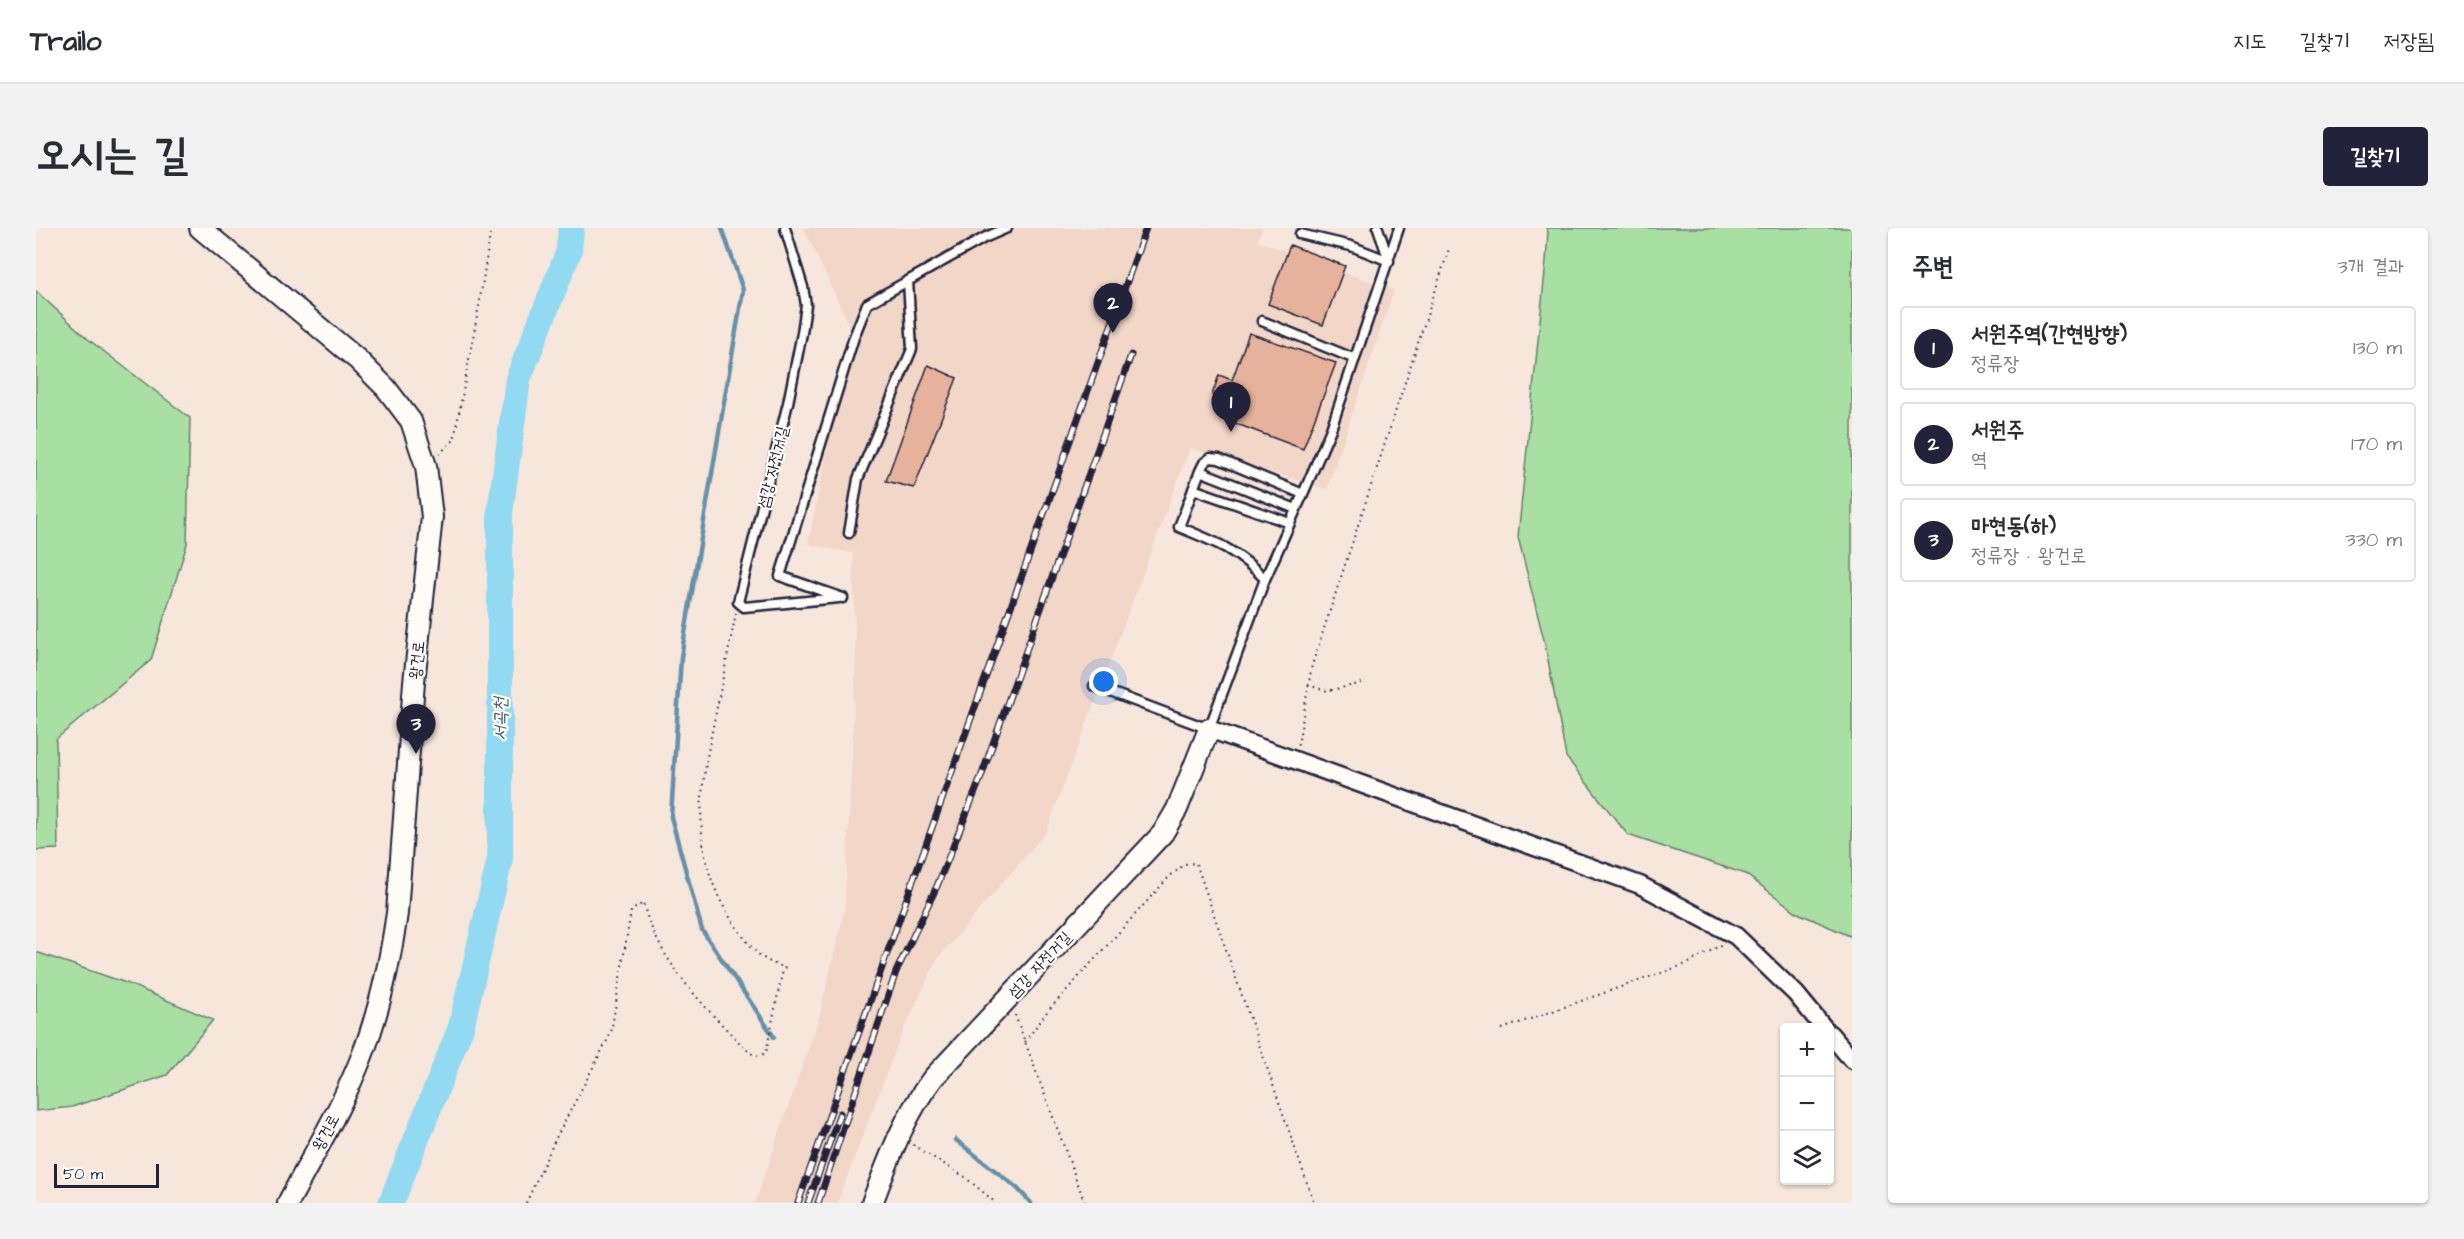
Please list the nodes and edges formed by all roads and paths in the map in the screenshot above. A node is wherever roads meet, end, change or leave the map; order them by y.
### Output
1 (200, 228) edge
2 (491, 228) edge
3 (785, 228) edge
4 (1007, 228) edge
5 (1378, 228) edge
6 (1399, 228) edge
7 (1300, 234) dead end
8 (1449, 249) dead end
9 (1389, 261) junction
10 (908, 281) junction
11 (1262, 321) dead end
12 (1355, 359) junction
13 (426, 466) junction
14 (1200, 471) junction
15 (1193, 489) junction
16 (1303, 494) junction
17 (1296, 509) junction
18 (1290, 523) junction
19 (849, 533) dead end
20 (1265, 579) junction
21 (738, 602) junction
22 (1363, 683) dead end
23 (1308, 685) junction
24 (1094, 686) dead end
25 (1209, 729) junction
26 (1295, 761) junction
27 (1736, 936) junction
28 (1001, 1005) junction
29 (1820, 1023) edge
30 (1502, 1029) dead end
31 (1834, 1039) edge
32 (1025, 1042) junction
33 (1852, 1060) edge
34 (898, 1136) junction
35 (288, 1203) edge
36 (526, 1203) edge
37 (872, 1203) edge
38 (996, 1203) edge
39 (1085, 1203) edge
40 (1314, 1203) edge

1 - 13 street, 왕건로
2 - 13 path
3 - 21 lane, 섬강 자전거길
4 - 10 lane
5 - 9 lane
6 - 9 lane
7 - 9 lane
8 - 23 path
9 - 12 lane
10 - 19 lane
10 - 21 lane
11 - 12 lane
12 - 16 lane
13 - 35 street, 왕건로
14 - 15 lane
14 - 16 lane
14 - 17 lane
15 - 18 lane
15 - 20 lane
16 - 17 lane
17 - 18 lane
18 - 20 lane
20 - 25 lane
21 - 36 path
22 - 23 path
23 - 26 path
24 - 25 lane
25 - 26 street
25 - 28 street, 섬강 자전거길
26 - 27 street
27 - 29 street
27 - 30 path
28 - 32 path
28 - 34 street, 섬강 자전거길
31 - 33 street
32 - 39 path
32 - 40 path
34 - 37 street, 섬강 자전거길
34 - 38 path

